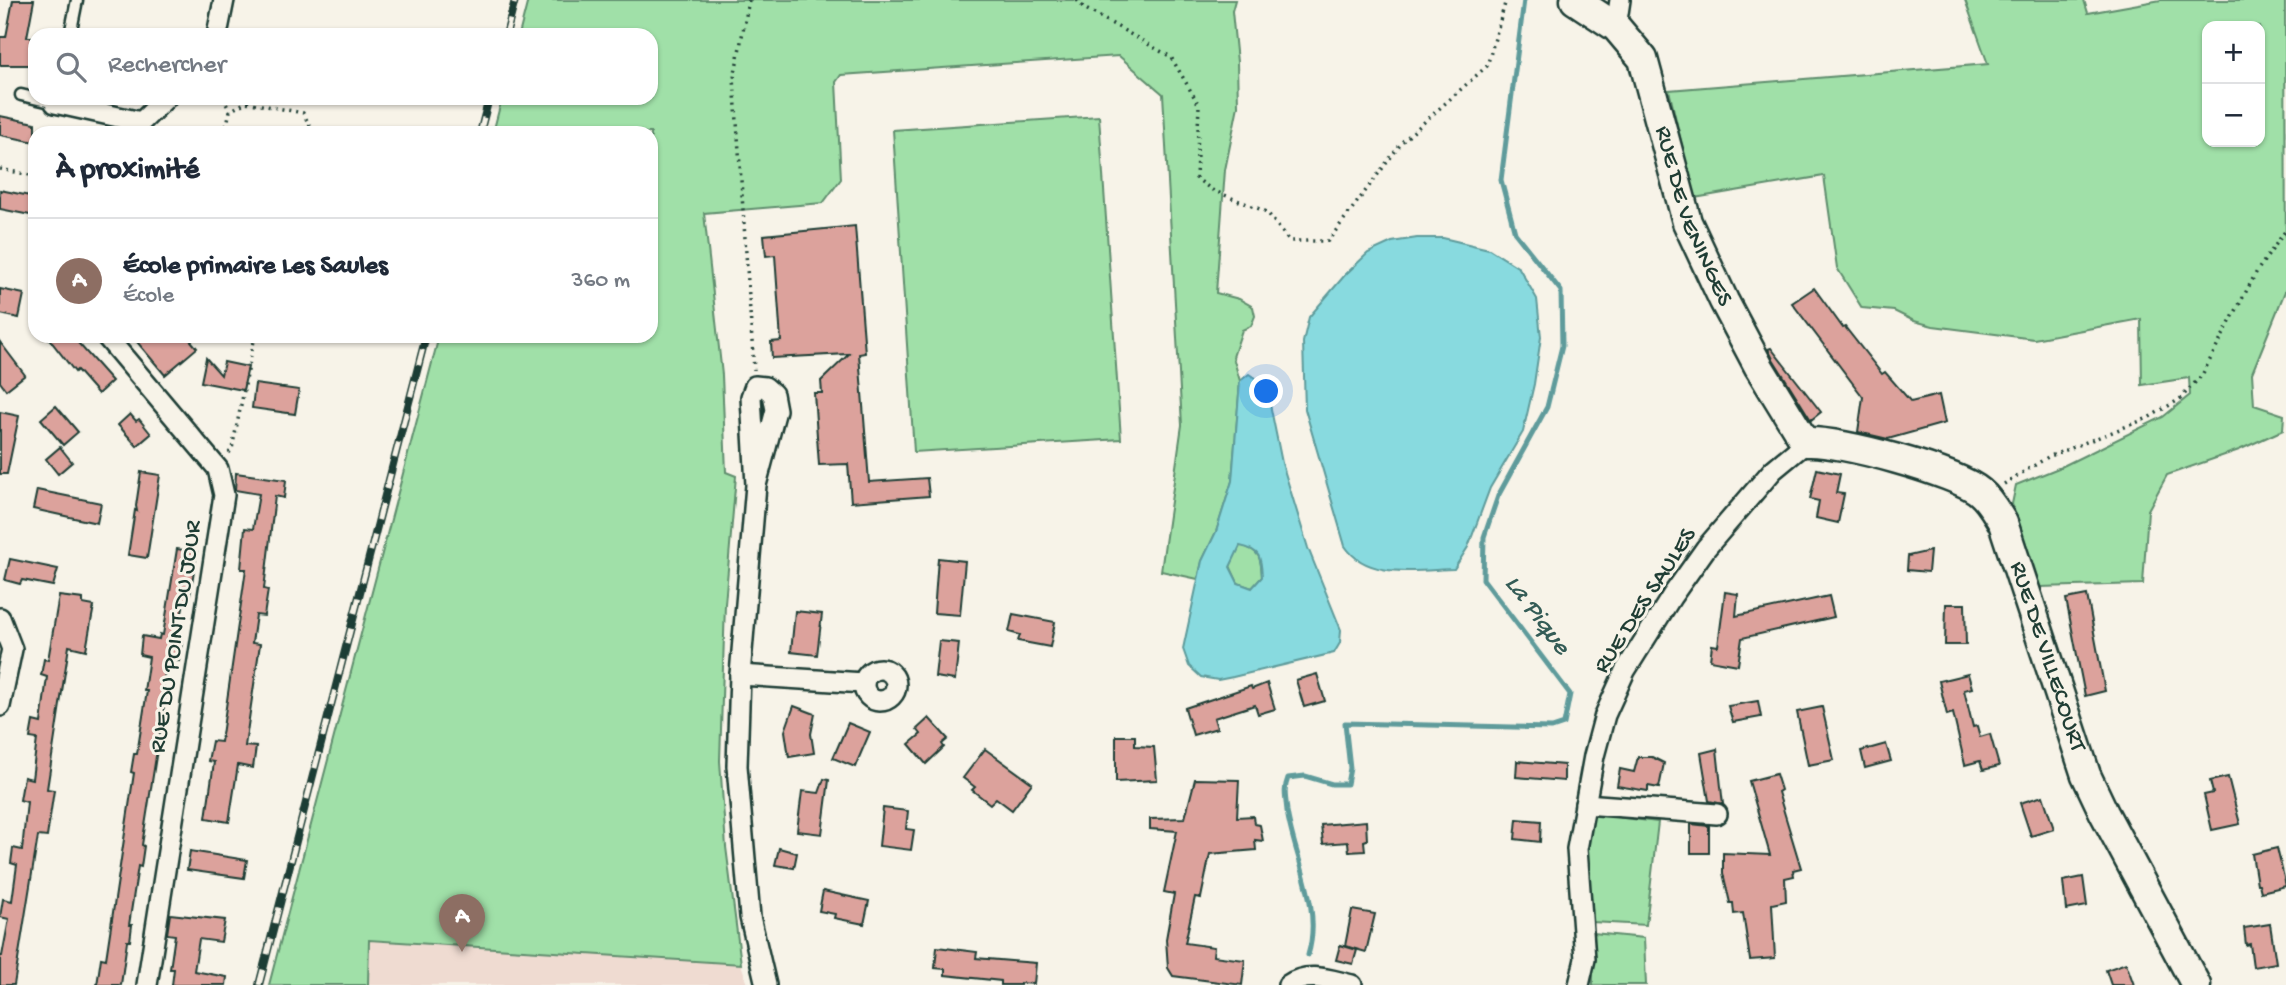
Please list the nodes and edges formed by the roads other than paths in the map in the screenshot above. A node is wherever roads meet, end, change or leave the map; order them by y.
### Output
1 (77, 0) edge
2 (224, 0) edge
3 (1575, 0) edge
4 (1618, 13) edge
5 (71, 28) edge
6 (218, 28) edge
7 (21, 95) dead end
8 (28, 96) edge
9 (70, 105) edge
10 (159, 105) edge
11 (129, 126) edge
12 (137, 126) edge
13 (112, 343) edge
14 (755, 386) road end
15 (1807, 442) junction
16 (0, 618) edge
17 (740, 675) junction
18 (864, 683) dead end
19 (0, 706) edge
20 (1585, 804) junction
21 (1717, 814) dead end
22 (147, 985) edge
23 (766, 985) edge
24 (1288, 985) edge
25 (1352, 985) edge
26 (1579, 985) edge
27 (2196, 985) edge

1 - 5 lane
2 - 6 street
3 - 4 street, RUE DE VENINGES
4 - 15 street, RUE DE VENINGES
7 - 8 lane
9 - 11 street
10 - 12 street
13 - 22 street, RUE DU POINT DU JOUR
14 - 17 street
15 - 20 street, RUE DES SAULES
15 - 27 street, RUE DE VILLECOURT
16 - 19 street
17 - 18 street
17 - 23 street
20 - 21 street
20 - 26 street, RUE DES SAULES
24 - 25 street

